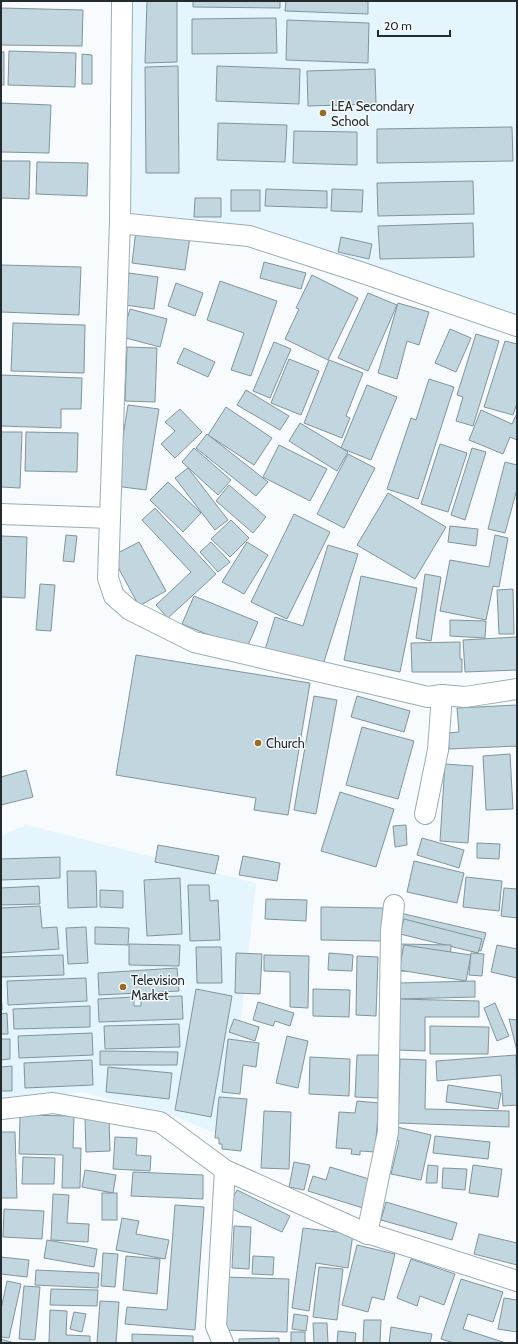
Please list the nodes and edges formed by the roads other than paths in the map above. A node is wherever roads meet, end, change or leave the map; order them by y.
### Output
1 (122, 1) edge
2 (120, 221) junction
3 (517, 326) edge
4 (1, 514) edge
5 (110, 518) junction
6 (517, 689) edge
7 (442, 695) junction
8 (425, 814) dead end
9 (394, 905) dead end
10 (1, 1109) edge
11 (225, 1170) junction
12 (367, 1234) junction
13 (517, 1281) edge
14 (223, 1343) edge

1 - 2 street
2 - 3 street
2 - 5 street
4 - 5 street
5 - 7 street
6 - 7 street
7 - 8 street
9 - 12 street
10 - 11 street
11 - 12 street
11 - 14 street
12 - 13 street

